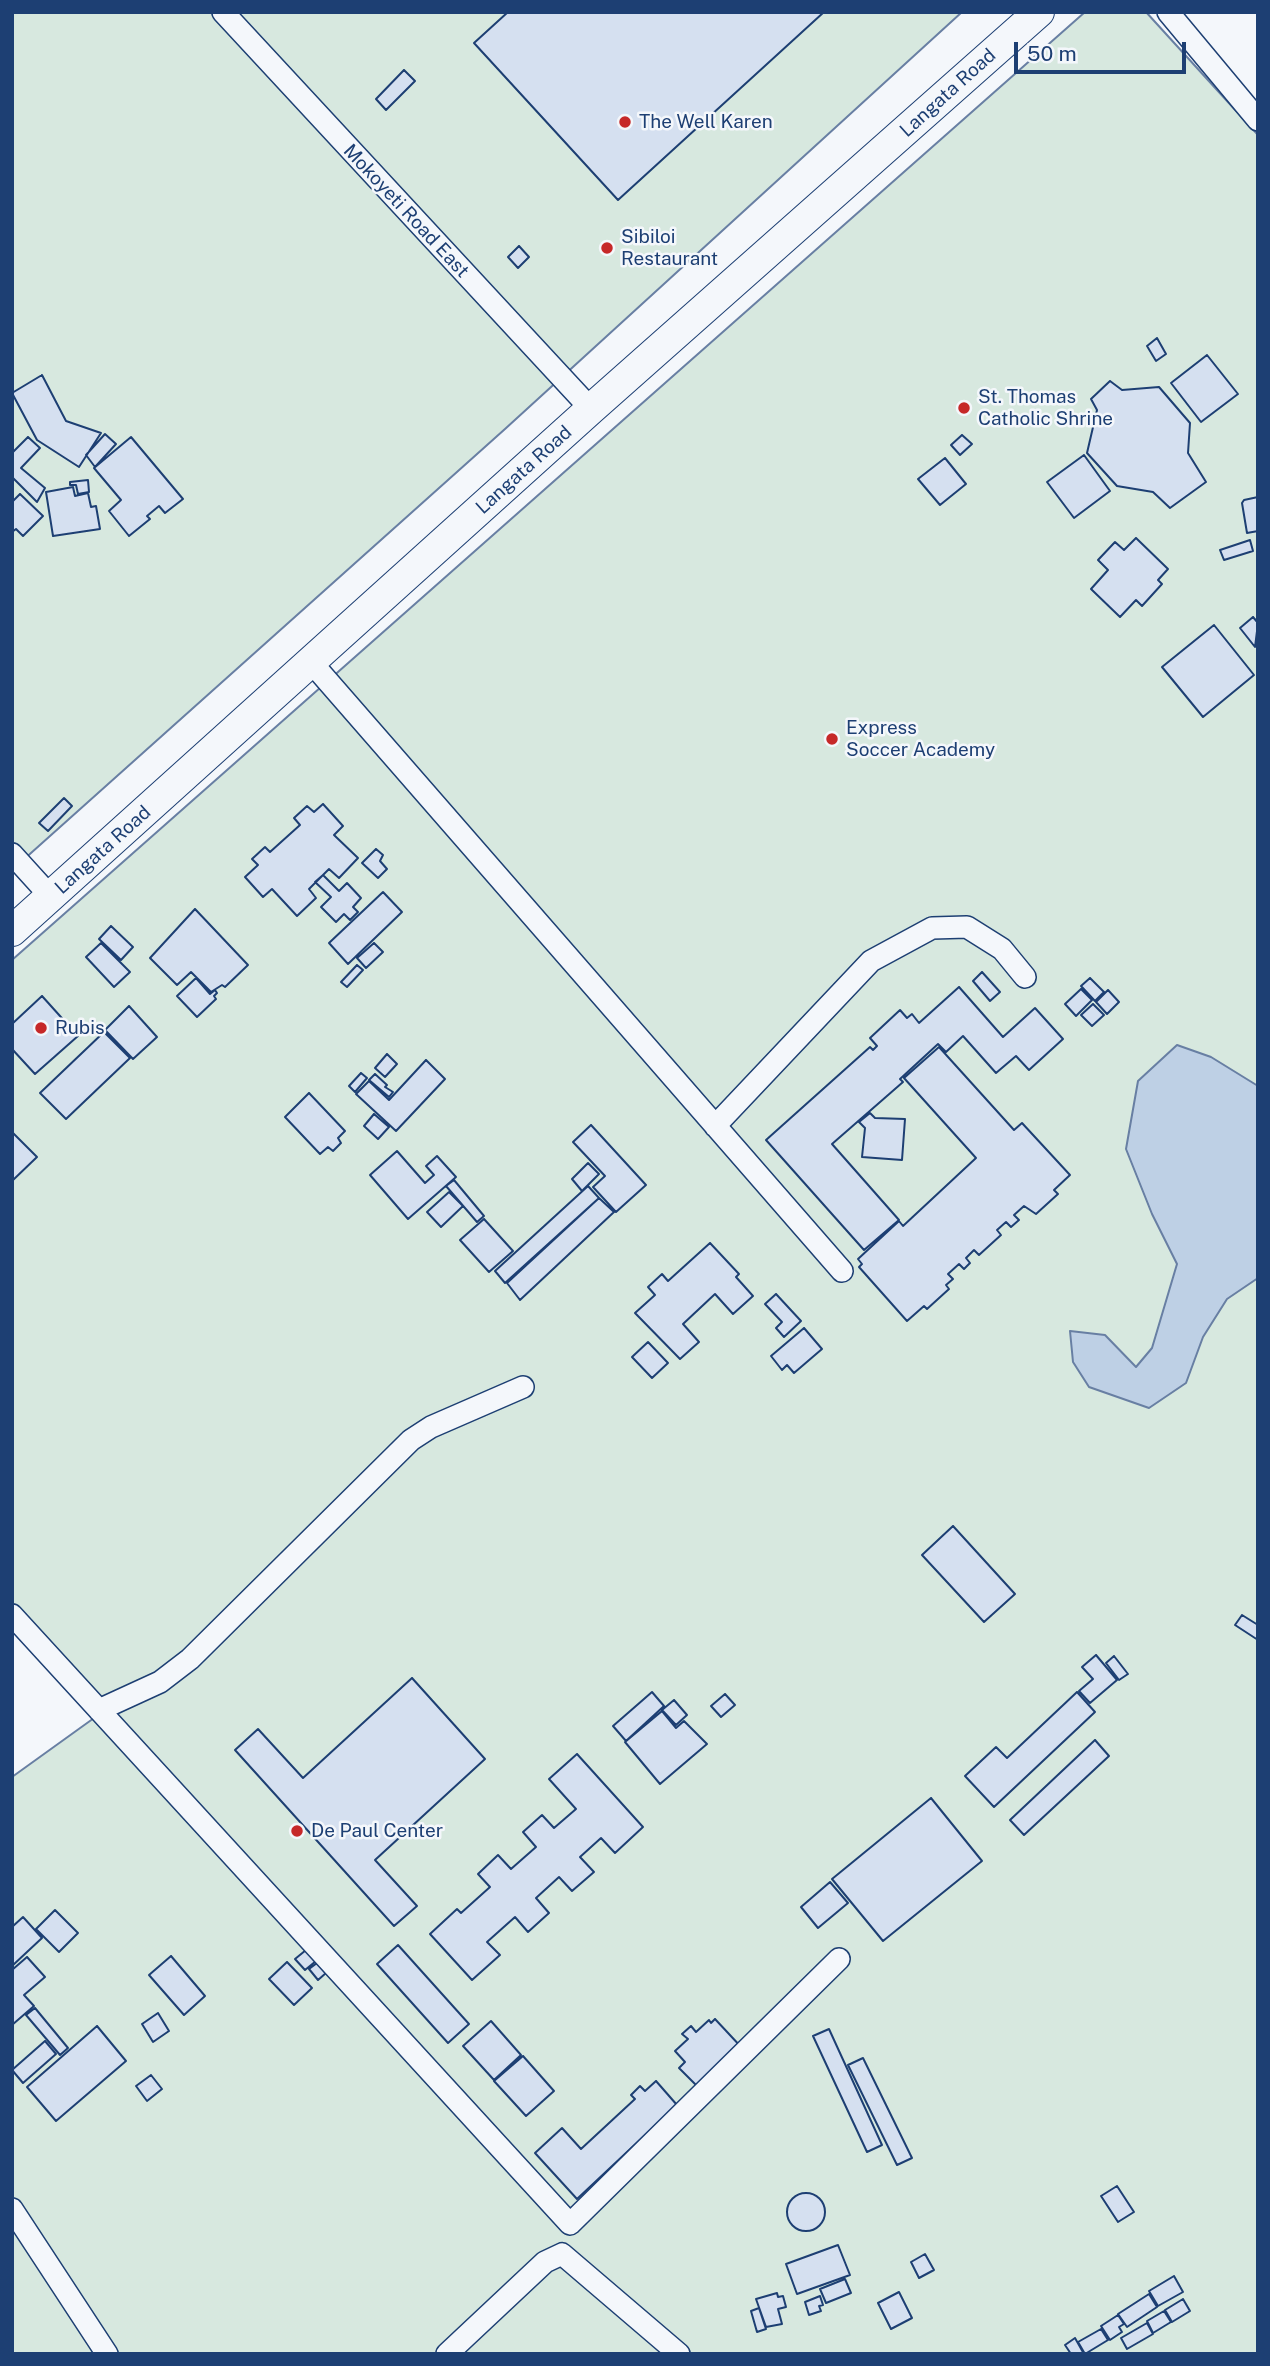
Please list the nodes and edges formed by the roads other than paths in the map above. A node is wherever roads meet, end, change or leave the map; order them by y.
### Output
1 (223, 12) edge
2 (1039, 12) edge
3 (1168, 12) edge
4 (1258, 120) edge
5 (592, 409) junction
6 (311, 662) junction
7 (12, 854) edge
8 (51, 897) junction
9 (12, 931) edge
10 (1025, 977) dead end
11 (715, 1125) junction
12 (842, 1271) dead end
13 (523, 1387) dead end
14 (12, 1615) edge
15 (99, 1710) junction
16 (839, 1959) dead end
17 (12, 2209) edge
18 (107, 2354) edge
19 (447, 2354) edge
20 (679, 2354) edge

1 - 5 street, Mokoyeti Road East
2 - 5 main road, Langata Road
3 - 4 street
5 - 6 main road, Langata Road
6 - 8 main road, Langata Road
6 - 11 street
7 - 8 street
8 - 9 main road, Langata Road
10 - 11 street
11 - 12 street
13 - 15 street
14 - 15 street
15 - 16 street
17 - 18 street
19 - 20 street

